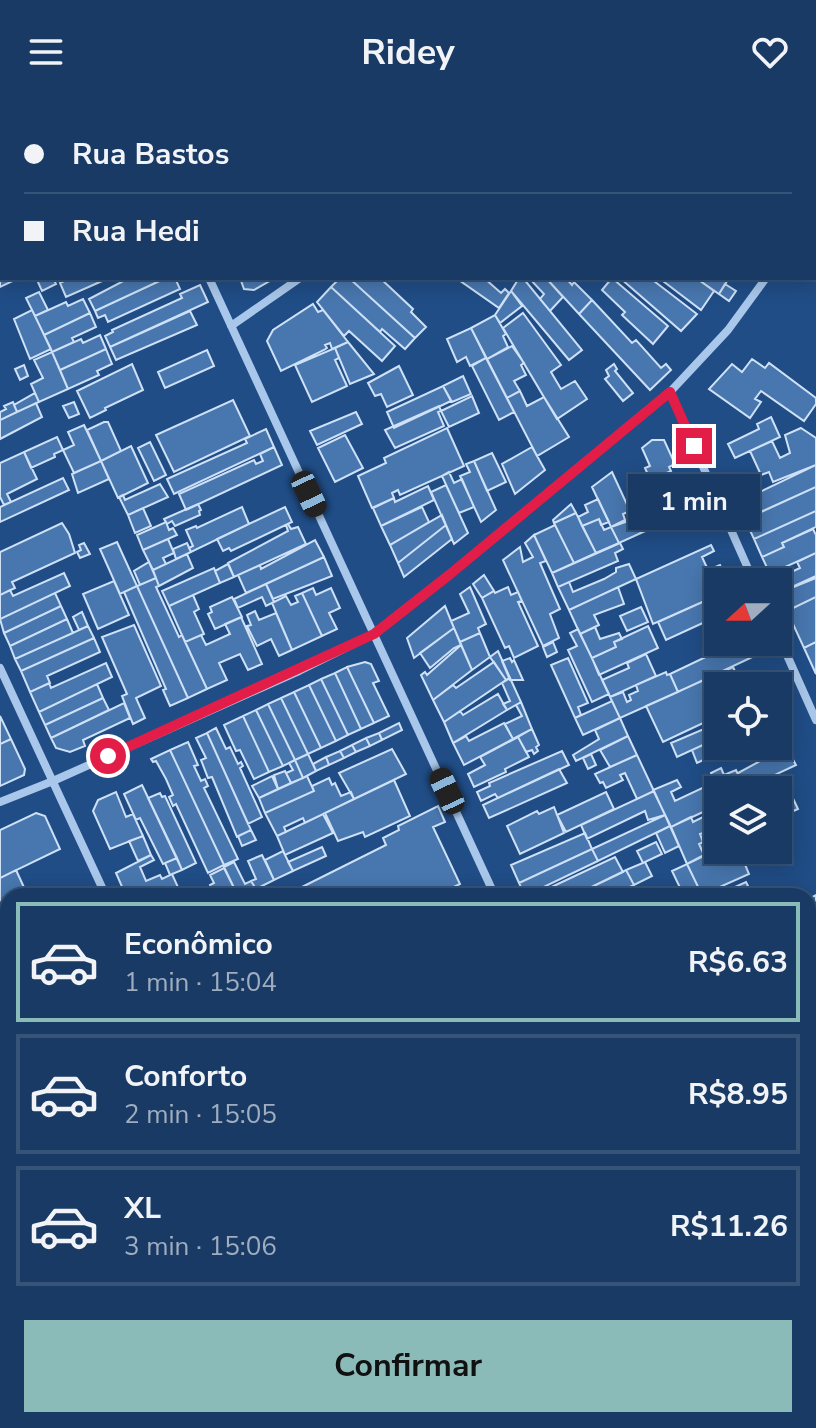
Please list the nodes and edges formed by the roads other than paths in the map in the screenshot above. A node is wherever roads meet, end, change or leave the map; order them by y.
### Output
1 (210, 280) edge
2 (297, 280) edge
3 (765, 280) edge
4 (231, 326) junction
5 (670, 392) junction
6 (748, 568) edge
7 (374, 634) junction
8 (787, 656) edge
9 (0, 668) edge
10 (816, 720) edge
11 (53, 781) junction
12 (0, 802) edge
13 (102, 888) edge
14 (491, 888) edge

1 - 4 street
2 - 4 street
3 - 5 street
4 - 7 street
5 - 6 street
5 - 7 street
7 - 11 street
7 - 14 street
8 - 10 street
9 - 11 street
11 - 12 street
11 - 13 street

